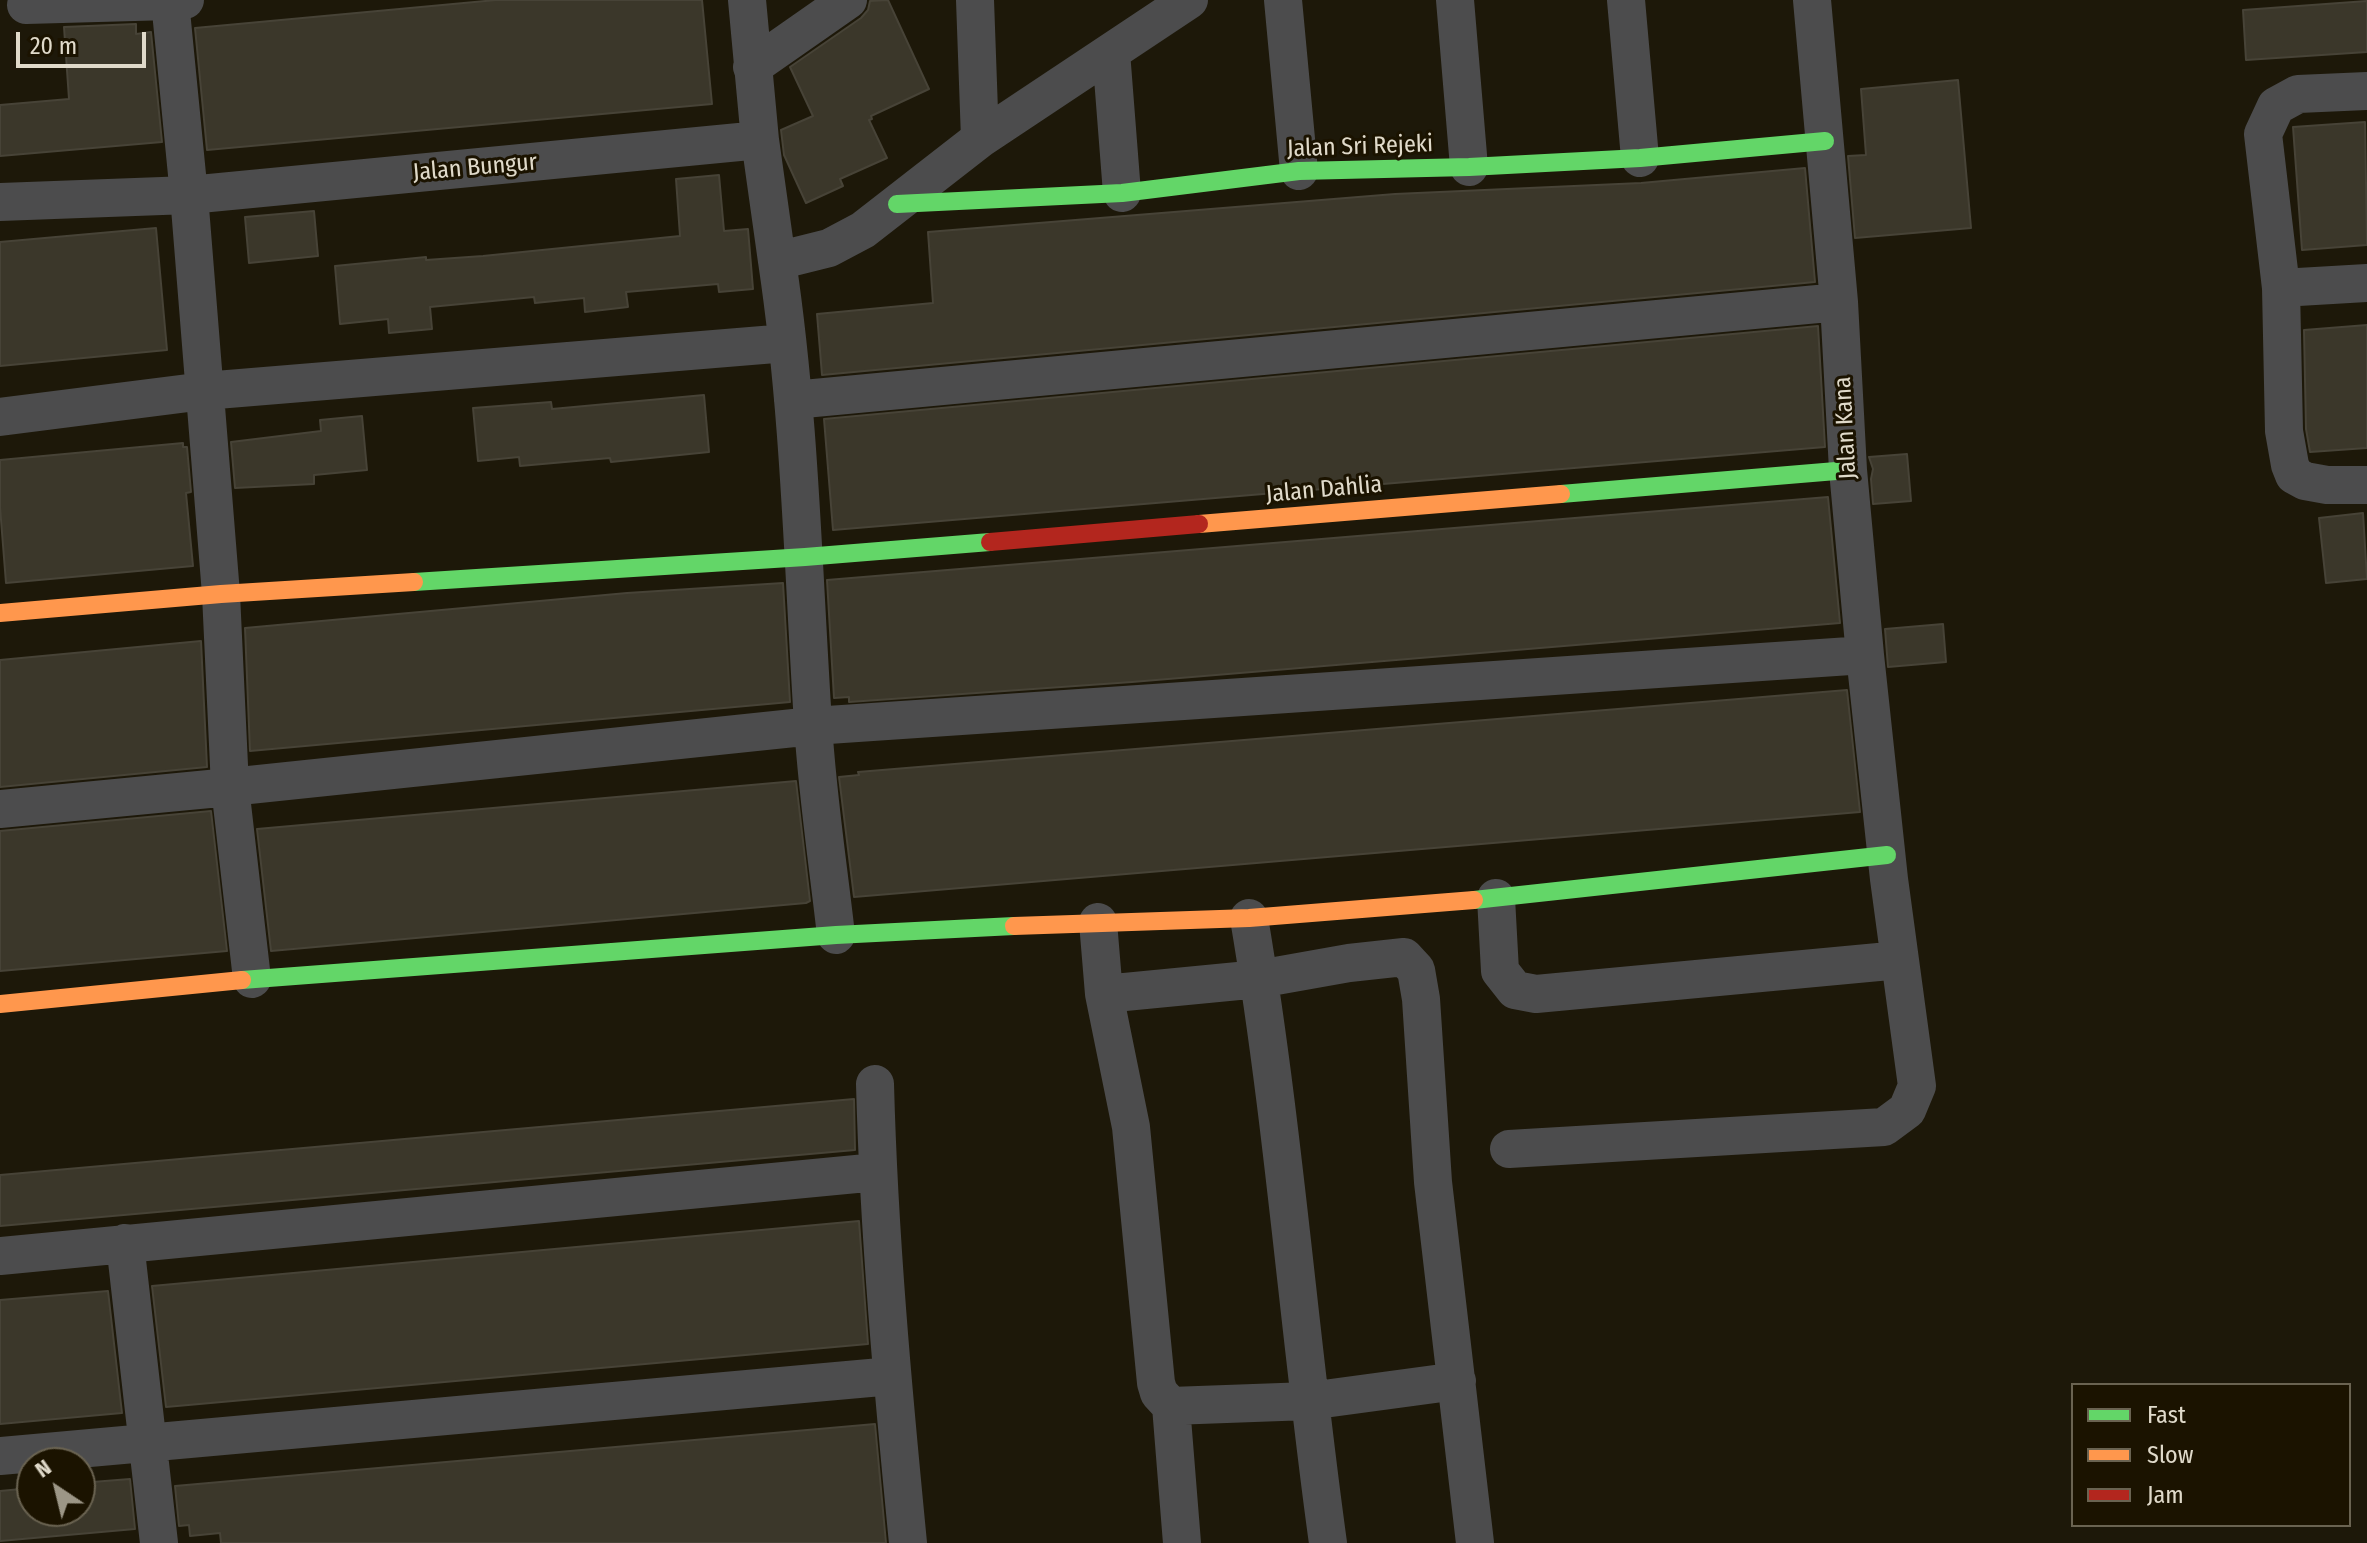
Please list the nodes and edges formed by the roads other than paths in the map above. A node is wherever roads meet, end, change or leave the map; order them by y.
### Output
1 (747, 0) edge
2 (848, 0) edge
3 (975, 0) edge
4 (1189, 0) edge
5 (1283, 0) edge
6 (1455, 0) edge
7 (1626, 0) edge
8 (1812, 0) edge
9 (178, 1) edge
10 (26, 5) dead end
11 (1111, 52) junction
12 (752, 67) junction
13 (2367, 91) edge
14 (980, 139) junction
15 (760, 140) junction
16 (1825, 141) junction
17 (1640, 158) junction
18 (1469, 167) junction
19 (1299, 171) junction
20 (1122, 193) junction
21 (189, 195) junction
22 (0, 202) edge
23 (897, 204) junction
24 (777, 261) junction
25 (2367, 283) edge
26 (2281, 288) junction
27 (1839, 302) junction
28 (787, 343) junction
29 (204, 391) junction
30 (793, 400) junction
31 (0, 417) edge
32 (1848, 470) junction
33 (2367, 485) edge
34 (805, 557) junction
35 (221, 594) junction
36 (0, 613) edge
37 (1865, 655) junction
38 (813, 726) junction
39 (230, 787) junction
40 (0, 809) edge
41 (1887, 855) junction
42 (1496, 898) junction
43 (1249, 918) junction
44 (1098, 922) junction
45 (836, 935) junction
46 (1900, 960) junction
47 (252, 979) junction
48 (1259, 979) junction
49 (1104, 994) junction
50 (0, 1004) edge
51 (875, 1084) dead end
52 (1509, 1149) dead end
53 (877, 1172) junction
54 (125, 1243) junction
55 (0, 1256) edge
56 (892, 1376) junction
57 (1457, 1381) junction
58 (1309, 1401) junction
59 (1171, 1406) junction
60 (146, 1441) junction
61 (0, 1456) edge
62 (159, 1543) edge
63 (908, 1543) edge
64 (1182, 1543) edge
65 (1328, 1543) edge
66 (1475, 1543) edge

1 - 12 street
2 - 12 street
3 - 14 street
4 - 11 street
5 - 19 street
6 - 18 street
7 - 17 street
8 - 16 street, Jalan Kana
9 - 10 street
9 - 21 street
11 - 14 street
11 - 20 street
12 - 15 street
13 - 26 street
14 - 23 street
15 - 21 street, Jalan Bungur
15 - 24 street
16 - 17 street, Jalan Sri Rejeki
16 - 27 street, Jalan Kana
17 - 18 street, Jalan Sri Rejeki
18 - 19 street, Jalan Sri Rejeki
19 - 20 street, Jalan Sri Rejeki
20 - 23 street, Jalan Sri Rejeki
21 - 22 street, Jalan Bungur
21 - 29 street
23 - 24 street
24 - 28 street
25 - 26 street
26 - 33 street
27 - 30 street
27 - 32 street, Jalan Kana
28 - 29 street
28 - 30 street
29 - 31 street
29 - 35 street
30 - 34 street
32 - 34 street, Jalan Dahlia
32 - 37 street, Jalan Kana
34 - 35 street, Jalan Dahlia
34 - 38 street
35 - 36 street, Jalan Dahlia
35 - 39 street
37 - 38 street
37 - 41 street, Jalan Kana
38 - 39 street
38 - 45 street
39 - 40 street
39 - 47 street
41 - 42 street
41 - 46 street, Jalan Kana
42 - 43 street
42 - 46 street
43 - 44 street
43 - 48 street
44 - 45 street
44 - 49 street
45 - 47 street
46 - 52 street, Jalan Kana
47 - 50 street
48 - 49 street
48 - 57 street
48 - 58 street
49 - 59 street
51 - 53 street
53 - 54 street
53 - 56 street
54 - 55 street
54 - 60 street
56 - 60 street
56 - 63 street
57 - 58 street
57 - 66 street
58 - 59 street
58 - 65 street
59 - 64 street
60 - 61 street
60 - 62 street

